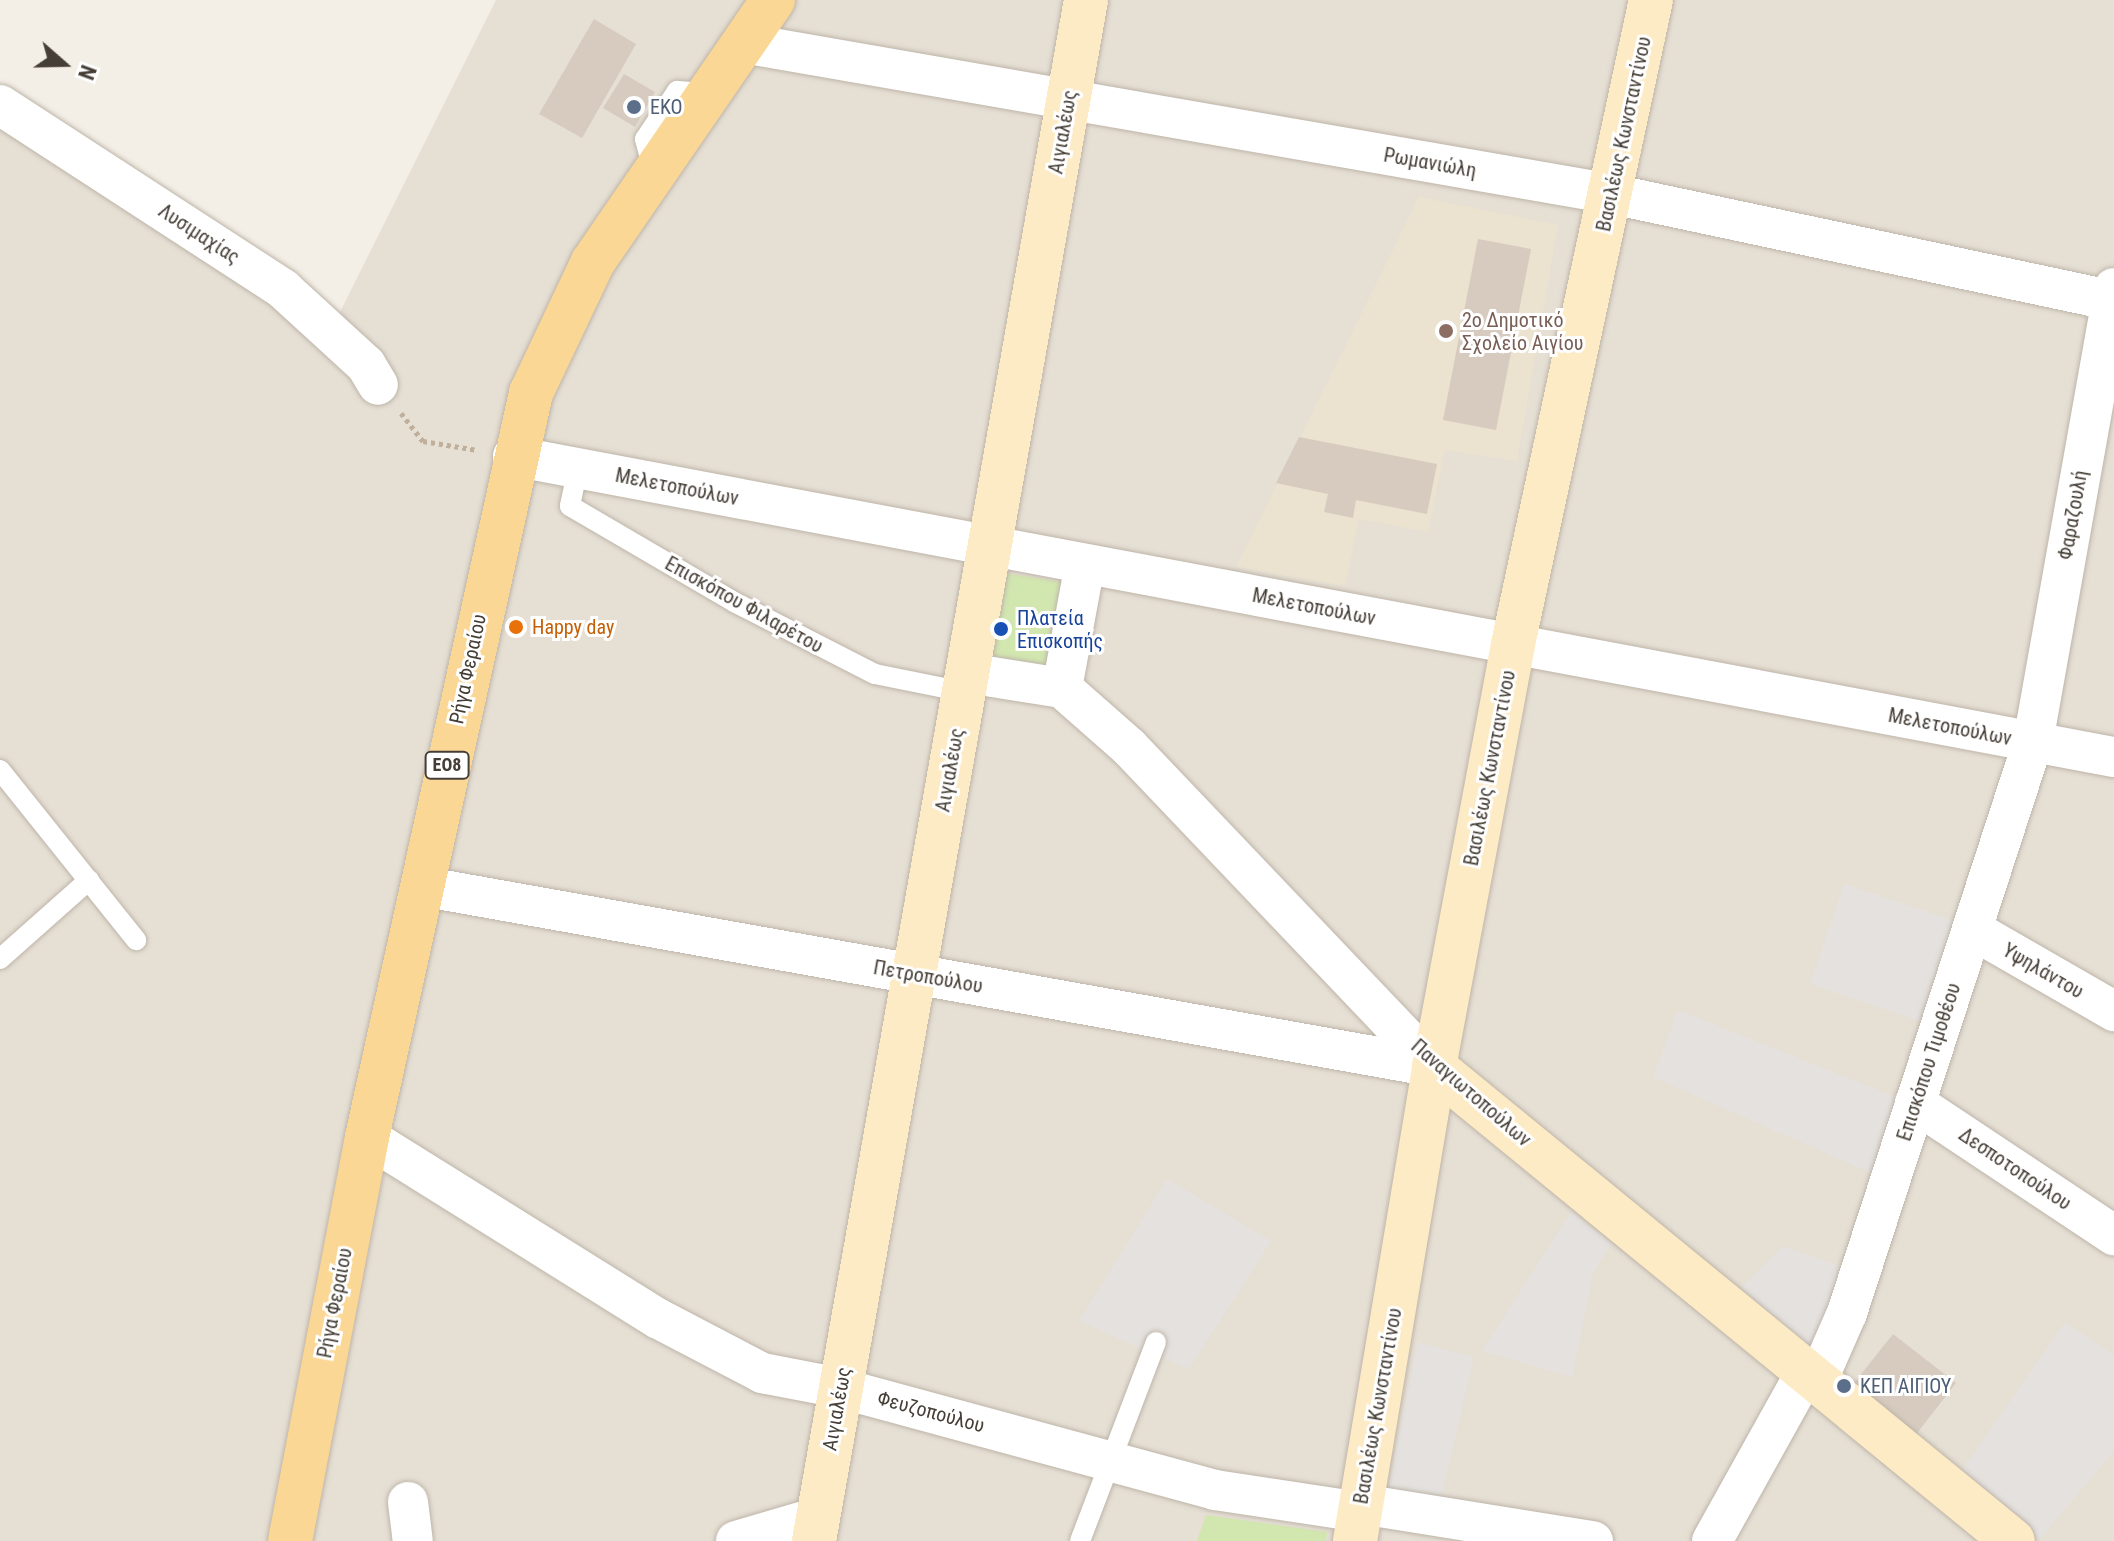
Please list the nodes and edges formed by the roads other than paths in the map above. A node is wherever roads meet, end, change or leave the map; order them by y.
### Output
1 (773, 0) edge
2 (1086, 0) edge
3 (1651, 0) edge
4 (743, 43) junction
5 (1068, 102) junction
6 (0, 105) edge
7 (1612, 194) junction
8 (2113, 296) edge
9 (378, 385) road end
10 (2103, 414) edge
11 (513, 456) junction
12 (578, 468) junction
13 (990, 546) junction
14 (1085, 564) junction
15 (1513, 644) junction
16 (965, 683) junction
17 (1062, 688) junction
18 (2033, 742) junction
19 (2114, 757) edge
20 (0, 770) edge
21 (89, 880) junction
22 (421, 886) junction
23 (1973, 930) junction
24 (136, 940) dead end
25 (0, 959) edge
26 (913, 974) junction
27 (2114, 1011) edge
28 (1434, 1067) junction
29 (1915, 1103) junction
30 (367, 1137) junction
31 (2114, 1235) edge
32 (1156, 1342) dead end
33 (1813, 1374) junction
34 (840, 1388) junction
35 (1111, 1460) junction
36 (1359, 1519) edge
37 (816, 1529) edge
38 (290, 1541) edge
39 (736, 1541) edge
40 (1080, 1541) edge
41 (1593, 1541) edge
42 (1712, 1541) edge
43 (2013, 1541) edge

1 - 4 main road, Ρήγα Φεραίου / ΕΟ8
2 - 5 street, Αιγιαλέως
3 - 7 street, Βασιλέως Κωνσταντίνου
4 - 5 street, Ρωμανιώλη
4 - 11 main road, Ρήγα Φεραίου / ΕΟ8
5 - 7 street, Ρωμανιώλη
5 - 13 street, Αιγιαλέως
6 - 9 street, Λυσιμαχίας
7 - 8 street, Ρωμανιώλη
7 - 15 street, Βασιλέως Κωνσταντίνου
8 - 10 street, Φαραζουλή
10 - 18 street, Φαραζουλή
11 - 12 street, Μελετοπούλων
11 - 22 main road, Ρήγα Φεραίου / ΕΟ8
12 - 13 street, Μελετοπούλων
12 - 16 lane, Επισκόπου Φιλαρέτου
13 - 14 street, Μελετοπούλων
13 - 16 street, Αιγιαλέως
14 - 15 street, Μελετοπούλων
14 - 17 street
15 - 18 street, Μελετοπούλων
15 - 28 street, Βασιλέως Κωνσταντίνου
16 - 17 street
16 - 26 street, Αιγιαλέως
17 - 28 street, Παναγιωτοπούλων
18 - 19 street, Μελετοπούλων
18 - 23 street, Επισκόπου Τιμοθέου
20 - 21 lane
21 - 24 lane
21 - 25 lane
22 - 26 street, Πετροπούλου
22 - 30 main road, Ρήγα Φεραίου / ΕΟ8
23 - 27 street, Υψηλάντου
23 - 29 street, Επισκόπου Τιμοθέου
26 - 28 street, Πετροπούλου
26 - 34 street, Αιγιαλέως
28 - 33 street, Παναγιωτοπούλων
28 - 36 street, Βασιλέως Κωνσταντίνου
29 - 31 street, Δεσποτοπούλου
29 - 33 street, Επισκόπου Τιμοθέου
30 - 34 street, Φευζοπούλου
30 - 38 main road, Ρήγα Φεραίου / ΕΟ8
32 - 35 lane
33 - 42 street, Επισκόπου Τιμοθέου
33 - 43 street, Παναγιωτοπούλων
34 - 35 street, Φευζοπούλου
34 - 37 street, Αιγιαλέως
35 - 36 street, Φευζοπούλου
35 - 40 lane
36 - 41 street, Φευζοπούλου
37 - 39 street

